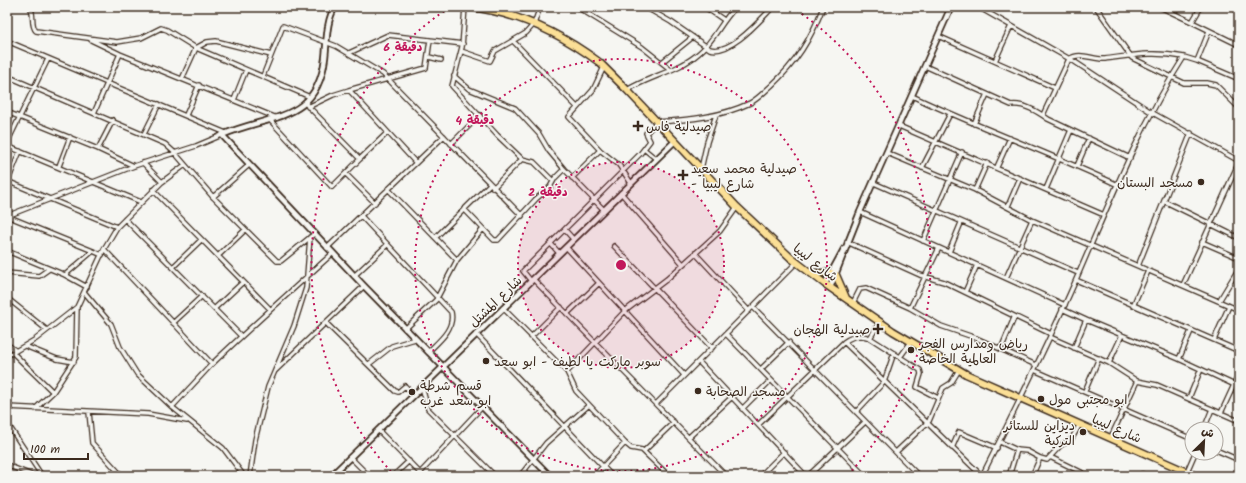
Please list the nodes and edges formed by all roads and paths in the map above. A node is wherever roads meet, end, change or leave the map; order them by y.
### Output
1 (30, 7) edge
2 (465, 7) edge
3 (469, 7) edge
4 (509, 7) edge
5 (540, 7) edge
6 (577, 7) edge
7 (645, 7) edge
8 (705, 7) edge
9 (736, 7) edge
10 (823, 7) edge
11 (951, 7) edge
12 (978, 7) edge
13 (1096, 7) edge
14 (1160, 7) edge
15 (1201, 7) edge
16 (1236, 7) edge
17 (334, 8) edge
18 (772, 8) edge
19 (1239, 8) edge
20 (506, 14) junction
21 (724, 20) junction
22 (1192, 22) junction
23 (534, 24) junction
24 (1011, 26) junction
25 (1209, 31) junction
26 (938, 36) junction
27 (693, 37) junction
28 (88, 38) junction
29 (430, 40) junction
30 (7, 41) edge
31 (513, 41) junction
32 (326, 42) junction
33 (463, 44) junction
34 (1239, 45) edge
35 (706, 47) junction
36 (196, 48) junction
37 (461, 51) junction
38 (349, 53) junction
39 (120, 54) junction
40 (271, 55) junction
41 (1129, 55) junction
42 (429, 57) junction
43 (1184, 57) junction
44 (48, 58) junction
45 (1069, 59) junction
46 (441, 60) dead end
47 (995, 61) junction
48 (1197, 61) junction
49 (662, 62) junction
50 (925, 66) junction
51 (604, 67) junction
52 (246, 70) junction
53 (671, 70) junction
54 (7, 76) edge
55 (263, 76) junction
56 (454, 76) junction
57 (1171, 77) junction
58 (182, 79) junction
59 (389, 79) junction
60 (1239, 79) edge
61 (108, 83) junction
62 (199, 85) junction
63 (34, 87) junction
64 (1055, 88) junction
65 (349, 90) junction
66 (627, 90) junction
67 (987, 94) junction
68 (912, 96) junction
69 (310, 97) junction
70 (234, 100) junction
71 (159, 104) junction
72 (306, 105) junction
73 (577, 107) junction
74 (1239, 108) edge
75 (7, 112) edge
76 (94, 112) junction
77 (1151, 112) junction
78 (950, 114) junction
79 (1043, 114) junction
80 (186, 115) junction
81 (480, 115) junction
82 (716, 115) junction
83 (20, 117) junction
84 (277, 118) junction
85 (269, 119) junction
86 (112, 120) junction
87 (657, 122) junction
88 (974, 124) junction
89 (899, 126) junction
90 (1071, 130) junction
91 (387, 133) junction
92 (1192, 133) junction
93 (144, 134) junction
94 (224, 134) junction
95 (444, 136) junction
96 (70, 137) junction
97 (1010, 138) junction
98 (1089, 138) junction
99 (674, 141) junction
100 (936, 141) junction
101 (7, 144) edge
102 (451, 144) junction
103 (98, 149) junction
104 (644, 149) junction
105 (600, 150) junction
106 (20, 151) junction
107 (962, 152) junction
108 (176, 153) junction
109 (887, 153) junction
110 (655, 158) junction
111 (1059, 158) junction
112 (1130, 158) junction
113 (360, 159) junction
114 (522, 159) junction
115 (1239, 162) edge
116 (143, 163) junction
117 (416, 163) junction
118 (987, 163) junction
119 (249, 165) junction
120 (59, 166) junction
121 (134, 166) junction
122 (185, 166) junction
123 (1077, 166) junction
124 (997, 167) junction
125 (922, 168) junction
126 (701, 169) junction
127 (564, 170) junction
128 (623, 170) junction
129 (346, 174) junction
130 (572, 178) junction
131 (1020, 178) junction
132 (951, 180) junction
133 (7, 181) edge
134 (553, 181) junction
135 (92, 182) junction
136 (162, 182) junction
137 (631, 183) junction
138 (874, 183) junction
139 (489, 185) junction
140 (1118, 185) junction
141 (493, 188) junction
142 (388, 189) junction
143 (1046, 189) junction
144 (153, 190) junction
145 (974, 190) junction
146 (621, 193) junction
147 (213, 197) junction
148 (50, 199) junction
149 (594, 200) junction
150 (1164, 201) junction
151 (141, 202) junction
152 (375, 203) junction
153 (1008, 206) junction
154 (737, 207) junction
155 (464, 209) junction
156 (604, 210) junction
157 (860, 212) junction
158 (935, 212) junction
159 (1104, 215) junction
160 (7, 216) edge
161 (361, 216) junction
162 (522, 216) junction
163 (125, 219) junction
164 (1032, 220) junction
165 (961, 223) junction
166 (1210, 223) junction
167 (117, 227) junction
168 (483, 229) junction
169 (245, 230) junction
170 (565, 230) junction
171 (312, 236) junction
172 (436, 237) junction
173 (1239, 238) edge
174 (201, 240) junction
175 (574, 240) junction
176 (923, 241) junction
177 (848, 242) junction
178 (1202, 242) junction
179 (551, 244) junction
180 (387, 245) junction
181 (614, 246) dead end
182 (1091, 246) junction
183 (566, 247) junction
184 (1019, 247) junction
185 (327, 248) junction
186 (940, 248) junction
187 (104, 249) junction
188 (93, 251) junction
189 (7, 252) edge
190 (949, 252) junction
191 (695, 253) junction
192 (332, 254) junction
193 (559, 254) junction
194 (102, 255) junction
195 (218, 256) junction
196 (1239, 258) edge
197 (457, 260) junction
198 (797, 262) junction
199 (683, 264) junction
200 (977, 265) junction
201 (1138, 266) junction
202 (173, 267) junction
203 (49, 268) junction
204 (1239, 268) edge
205 (1148, 271) junction
206 (7, 273) edge
207 (810, 273) junction
208 (833, 274) junction
209 (1078, 274) junction
210 (64, 275) junction
211 (308, 276) junction
212 (354, 276) junction
213 (926, 277) junction
214 (1006, 278) junction
215 (532, 280) junction
216 (1076, 280) junction
217 (243, 282) junction
218 (599, 282) junction
219 (1183, 285) junction
220 (364, 286) junction
221 (827, 286) junction
222 (87, 287) junction
223 (655, 288) junction
224 (965, 292) junction
225 (85, 293) junction
226 (202, 296) junction
227 (438, 297) junction
228 (7, 298) edge
229 (846, 298) junction
230 (1219, 301) junction
231 (853, 303) junction
232 (1065, 305) junction
233 (1133, 306) junction
234 (1229, 306) junction
235 (77, 307) junction
236 (561, 307) junction
237 (753, 307) junction
238 (503, 308) junction
239 (910, 308) junction
240 (214, 309) junction
241 (270, 309) junction
242 (1062, 309) junction
243 (1239, 310) edge
244 (625, 311) junction
245 (749, 311) junction
246 (567, 314) junction
247 (1014, 318) junction
248 (1086, 320) junction
249 (880, 322) junction
250 (173, 323) junction
251 (326, 323) junction
252 (405, 329) junction
253 (47, 330) junction
254 (1191, 331) junction
255 (476, 334) junction
256 (726, 334) junction
257 (1122, 335) junction
258 (241, 336) junction
259 (1050, 336) junction
260 (531, 337) junction
261 (415, 338) junction
262 (870, 338) junction
263 (1214, 340) junction
264 (789, 342) junction
265 (844, 342) junction
266 (911, 342) junction
267 (596, 343) junction
268 (7, 344) edge
269 (26, 346) junction
270 (712, 348) junction
271 (1074, 348) junction
272 (1001, 349) junction
273 (1239, 351) edge
274 (14, 352) junction
275 (428, 352) junction
276 (894, 353) junction
277 (7, 356) edge
278 (900, 357) junction
279 (1098, 358) junction
280 (1179, 359) junction
281 (74, 362) junction
282 (699, 362) junction
283 (1108, 363) junction
284 (212, 364) junction
285 (369, 364) junction
286 (443, 367) junction
287 (1035, 367) junction
288 (761, 369) junction
289 (1201, 369) junction
290 (816, 370) junction
291 (959, 370) junction
292 (567, 372) junction
293 (273, 374) junction
294 (1239, 374) edge
295 (684, 375) junction
296 (771, 380) junction
297 (1137, 381) junction
298 (884, 382) junction
299 (1234, 384) junction
300 (1239, 386) edge
301 (422, 387) junction
302 (1085, 391) junction
303 (53, 392) junction
304 (414, 395) junction
305 (733, 396) junction
306 (787, 396) junction
307 (938, 398) junction
308 (1020, 398) junction
309 (1189, 398) junction
310 (656, 404) junction
311 (590, 405) junction
312 (7, 407) edge
313 (172, 407) junction
314 (482, 407) junction
315 (742, 409) junction
316 (1124, 409) junction
317 (1212, 409) junction
318 (35, 410) junction
319 (89, 412) junction
320 (856, 412) junction
321 (1221, 413) junction
322 (187, 420) junction
323 (1207, 421) edge
324 (1239, 421) edge
325 (674, 422) junction
326 (865, 422) junction
327 (7, 423) edge
328 (926, 424) junction
329 (1080, 424) junction
330 (758, 425) junction
331 (564, 426) junction
332 (378, 430) junction
333 (1184, 435) edge
334 (455, 436) junction
335 (689, 437) junction
336 (1111, 438) junction
337 (1000, 442) junction
338 (626, 443) junction
339 (837, 448) junction
340 (952, 448) junction
341 (997, 448) junction
342 (1017, 450) junction
343 (644, 451) junction
344 (784, 452) junction
345 (896, 452) junction
346 (1224, 453) edge
347 (350, 457) junction
348 (1040, 458) junction
349 (1050, 458) junction
350 (534, 459) junction
351 (1239, 460) edge
352 (408, 461) junction
353 (1192, 461) edge
354 (7, 465) edge
355 (602, 465) junction
356 (914, 471) junction
357 (420, 473) junction
358 (1079, 474) edge
359 (1186, 474) edge
360 (34, 476) edge
361 (42, 476) edge
362 (122, 476) edge
363 (244, 476) edge
364 (250, 476) edge
365 (331, 476) edge
366 (369, 476) edge
367 (393, 476) edge
368 (423, 476) edge
369 (495, 476) edge
370 (520, 476) edge
371 (550, 476) edge
372 (594, 476) edge
373 (612, 476) edge
374 (667, 476) edge
375 (726, 476) edge
376 (760, 476) edge
377 (807, 476) edge
378 (865, 476) edge
379 (909, 476) edge
380 (919, 476) edge
381 (982, 476) edge
382 (1009, 476) edge
383 (1032, 476) edge
384 (1089, 476) edge
385 (1139, 476) edge
386 (1147, 476) edge
387 (1196, 476) edge

1 - 28 street
2 - 33 street
3 - 20 highway, شارع ليبيا
4 - 20 street
5 - 23 street
6 - 49 street
7 - 27 street
8 - 21 street
9 - 21 street
10 - 82 street
11 - 26 street
12 - 24 street
13 - 41 street
14 - 22 street
15 - 22 street
16 - 19 street
17 - 32 street
18 - 35 street
20 - 23 highway, شارع ليبيا
21 - 35 street
22 - 25 street
23 - 31 street
23 - 51 highway, شارع ليبيا
24 - 45 street
24 - 47 street
25 - 34 street
25 - 48 street
26 - 47 street
26 - 50 street
27 - 35 street
27 - 49 street
28 - 36 street
28 - 39 street
29 - 33 street
29 - 38 street
29 - 42 street
30 - 44 street
31 - 37 street
31 - 73 street
32 - 38 street
32 - 40 street
32 - 69 street
33 - 37 street
35 - 53 street
36 - 40 street
36 - 52 street
36 - 58 street
37 - 56 street
38 - 59 street
39 - 58 street
39 - 61 street
40 - 55 street
41 - 43 street
41 - 45 street
41 - 57 street
42 - 46 street
42 - 59 street
43 - 48 street
43 - 57 street
44 - 61 street
44 - 63 street
45 - 64 street
45 - 77 street
47 - 64 street
48 - 60 street
49 - 53 street
50 - 67 street
50 - 68 street
51 - 66 highway, شارع ليبيا
51 - 73 street
52 - 55 street
52 - 70 street
53 - 66 street
54 - 63 street
55 - 69 street
56 - 81 street
56 - 127 street
57 - 74 street
57 - 77 street
58 - 62 street
59 - 65 street
59 - 95 street
61 - 71 street
61 - 76 street
62 - 70 street
62 - 80 street
63 - 76 street
63 - 83 street
64 - 79 street
65 - 72 street
65 - 91 street
66 - 87 highway, شارع ليبيا
67 - 79 street
67 - 88 street
68 - 78 street
68 - 89 street
69 - 72 street
70 - 84 street
71 - 80 street
71 - 93 street
72 - 84 street
72 - 113 street
73 - 105 street
75 - 83 street
76 - 86 street
77 - 92 street
77 - 112 street
78 - 88 street
78 - 100 street
79 - 90 street
80 - 94 street
81 - 102 street
81 - 114 street
82 - 87 street
82 - 126 street
83 - 96 street
83 - 101 street
84 - 85 street
85 - 94 street
85 - 129 street
86 - 93 street
86 - 103 street
87 - 99 highway, شارع ليبيا
87 - 104 street
88 - 97 street
89 - 100 street
89 - 109 street
90 - 98 street
90 - 111 street
91 - 113 street
91 - 117 street
92 - 115 street
92 - 150 street
93 - 108 street
94 - 108 street
94 - 119 street
95 - 102 street
95 - 117 street
96 - 103 street
96 - 120 street
97 - 111 street
97 - 124 street
98 - 112 street
98 - 123 street
99 - 110 street, شارع المشتل
99 - 126 highway, شارع ليبيا
100 - 107 street
100 - 125 street
101 - 106 street
102 - 139 street
103 - 121 street
104 - 110 street
104 - 128 street
105 - 128 street
105 - 130 street
106 - 120 street
106 - 133 street
107 - 118 street
107 - 132 street
108 - 116 street
108 - 122 street
109 - 125 street
109 - 138 street
110 - 137 street, شارع المشتل
111 - 123 street
111 - 143 street
112 - 140 street
113 - 129 street
114 - 134 street
114 - 141 street
115 - 166 street
116 - 121 street
116 - 136 street
117 - 142 street
118 - 124 street
118 - 145 street
119 - 147 street
119 - 171 street
120 - 135 street
121 - 135 street
122 - 136 street
122 - 147 street
123 - 140 street
124 - 131 street
125 - 132 street
126 - 154 highway, شارع ليبيا
127 - 130 street
127 - 134 street
128 - 137 street
128 - 149 street
129 - 152 street
130 - 149 street
131 - 143 street
131 - 153 street
132 - 145 street
132 - 158 street
133 - 148 street
134 - 162 street
135 - 148 street
135 - 151 street
136 - 144 street
137 - 146 street, شارع المشتل
138 - 157 street
138 - 158 street
139 - 141 street
139 - 155 street
140 - 159 street
141 - 162 street
142 - 152 street
142 - 172 street
143 - 159 street
144 - 151 street
144 - 174 street
145 - 153 street
146 - 156 street, شارع المشتل
146 - 199 street
147 - 169 street
148 - 160 street
148 - 167 street
149 - 156 street
149 - 170 street
150 - 166 street
150 - 201 street
151 - 163 street
152 - 161 street
153 - 164 street
154 - 191 street
154 - 198 highway, شارع ليبيا
155 - 168 street
155 - 172 street
156 - 175 street, شارع المشتل
157 - 176 street
157 - 177 street
158 - 165 street
158 - 176 street
159 - 182 street
160 - 188 street
161 - 180 street
161 - 185 street
162 - 168 street
163 - 167 street
163 - 202 street
164 - 182 street
164 - 184 street
165 - 184 street
165 - 190 street
166 - 173 street
166 - 178 street
167 - 187 street
168 - 197 street
169 - 171 street
169 - 195 street
170 - 175 street
170 - 179 street
171 - 185 street
171 - 211 street
172 - 197 street
174 - 195 street
174 - 202 street
175 - 183 street, شارع المشتل
176 - 186 street
177 - 208 street
177 - 213 street
178 - 196 street
178 - 219 street
179 - 193 street
179 - 215 street
180 - 212 street
180 - 227 street
181 - 223 street
182 - 201 street
182 - 209 street
183 - 193 street, شارع المشتل
183 - 218 street
184 - 209 street
184 - 214 street
185 - 192 street
186 - 190 street
186 - 213 street
187 - 194 street
187 - 250 street
188 - 194 street
188 - 210 street
189 - 203 street
190 - 200 street
191 - 199 street
191 - 245 street
192 - 211 street
192 - 212 street
193 - 215 street, شارع المشتل
194 - 222 street
195 - 217 street
197 - 227 street
198 - 207 highway, شارع ليبيا
198 - 237 street
199 - 223 street
200 - 214 street
200 - 224 street
201 - 205 street
202 - 226 street
203 - 206 street
203 - 210 street
204 - 230 street
205 - 219 street
205 - 233 street
207 - 208 highway
207 - 221 highway, شارع ليبيا
208 - 221 street
208 - 229 highway
209 - 216 street
210 - 222 street
211 - 241 street
211 - 293 street
212 - 220 street
213 - 224 street
213 - 239 street
214 - 232 street
215 - 236 street
215 - 238 street, شارع المشتل
216 - 232 street
216 - 233 street
217 - 240 street
217 - 241 street
218 - 244 street
218 - 246 street
219 - 230 street
220 - 251 street
220 - 252 street
221 - 229 highway, شارع ليبيا
222 - 225 street
223 - 244 street
223 - 270 street
224 - 247 street
225 - 235 street
225 - 313 street
226 - 240 street
226 - 250 street
227 - 252 street
227 - 275 street
228 - 253 street
229 - 231 highway, شارع ليبيا
230 - 234 street
231 - 239 street
231 - 249 highway, شارع ليبيا
232 - 242 street
233 - 254 street
234 - 243 street
234 - 263 street
235 - 253 street
235 - 281 street
236 - 246 street
236 - 260 street
237 - 245 street
237 - 264 street
238 - 255 street, شارع المشتل
238 - 260 street
239 - 272 street
240 - 258 street
241 - 258 street
242 - 248 street
242 - 259 street
244 - 267 street
244 - 295 street
245 - 256 street
246 - 267 street
247 - 259 street
247 - 272 street
248 - 257 street
248 - 271 street
249 - 262 street
249 - 266 highway, شارع ليبيا
250 - 284 street
251 - 285 street
251 - 293 street
252 - 261 street
253 - 269 street
254 - 263 street
254 - 280 street
255 - 286 street, شارع المشتل
255 - 331 street
256 - 270 street
256 - 288 street
257 - 280 street
257 - 283 street
258 - 284 street
259 - 271 street
259 - 287 street
260 - 292 street
261 - 275 street
261 - 285 street
262 - 265 street
262 - 276 street
263 - 273 street
264 - 288 street
264 - 290 street
265 - 290 street
265 - 298 street
266 - 278 street
266 - 291 highway, شارع ليبيا
267 - 292 street
267 - 310 street
268 - 274 street
269 - 274 street
269 - 281 street
270 - 282 street
271 - 279 street
272 - 287 street
274 - 277 street
274 - 303 street
275 - 286 street
276 - 278 street
276 - 298 street
278 - 307 street
279 - 283 street
279 - 302 street
280 - 289 street
281 - 303 street
282 - 295 street
282 - 305 street
283 - 297 street
284 - 313 street
285 - 304 street
286 - 301 street, شارع المشتل
286 - 314 street
287 - 302 street
287 - 308 street
288 - 296 street
289 - 299 street
289 - 309 street
290 - 306 street
290 - 320 street
291 - 307 street
291 - 308 highway, شارع ليبيا
292 - 311 street
293 - 364 street
294 - 299 street
295 - 310 street
296 - 306 street
296 - 315 street
297 - 309 street
297 - 316 street
298 - 320 street
298 - 328 street
299 - 300 street
299 - 321 street
301 - 304 street, شارع المشتل
301 - 334 street
302 - 316 street
303 - 318 street
304 - 332 street, شارع المشتل
305 - 315 street
305 - 335 street
306 - 330 street
306 - 339 street
307 - 328 street
308 - 329 highway, شارع ليبيا
308 - 337 street
309 - 317 street
310 - 325 street
311 - 331 street
311 - 338 street
312 - 318 street
313 - 322 street
314 - 334 street
314 - 350 street
315 - 330 street
316 - 333 street
316 - 336 street
317 - 321 street
317 - 323 street
318 - 319 street
319 - 322 street
319 - 362 street
320 - 326 street
321 - 324 street
322 - 363 street
325 - 335 street
325 - 343 street
326 - 339 street
326 - 345 street
327 - 361 street
328 - 340 street
328 - 345 street
329 - 336 highway, شارع ليبيا
329 - 349 street
330 - 344 street
331 - 350 street
331 - 355 street
332 - 347 street, شارع المشتل
332 - 352 street
334 - 357 street
334 - 369 street
335 - 375 street
336 - 359 highway, شارع ليبيا
337 - 341 street
337 - 342 street
338 - 343 street
338 - 355 street
339 - 377 street
339 - 378 street
340 - 341 street
340 - 381 street
341 - 381 street
342 - 348 street
342 - 382 street
343 - 374 street
344 - 376 street
344 - 377 street
345 - 356 street
346 - 351 street
347 - 365 street, شارع المشتل
347 - 366 street
348 - 349 street
348 - 383 street
349 - 358 street
350 - 370 street
350 - 371 street
352 - 357 street
352 - 367 street
353 - 359 street
354 - 360 street
355 - 372 street
355 - 373 street
356 - 379 street
356 - 380 street
357 - 368 street
358 - 384 street
359 - 387 highway, شارع ليبيا
385 - 386 street

